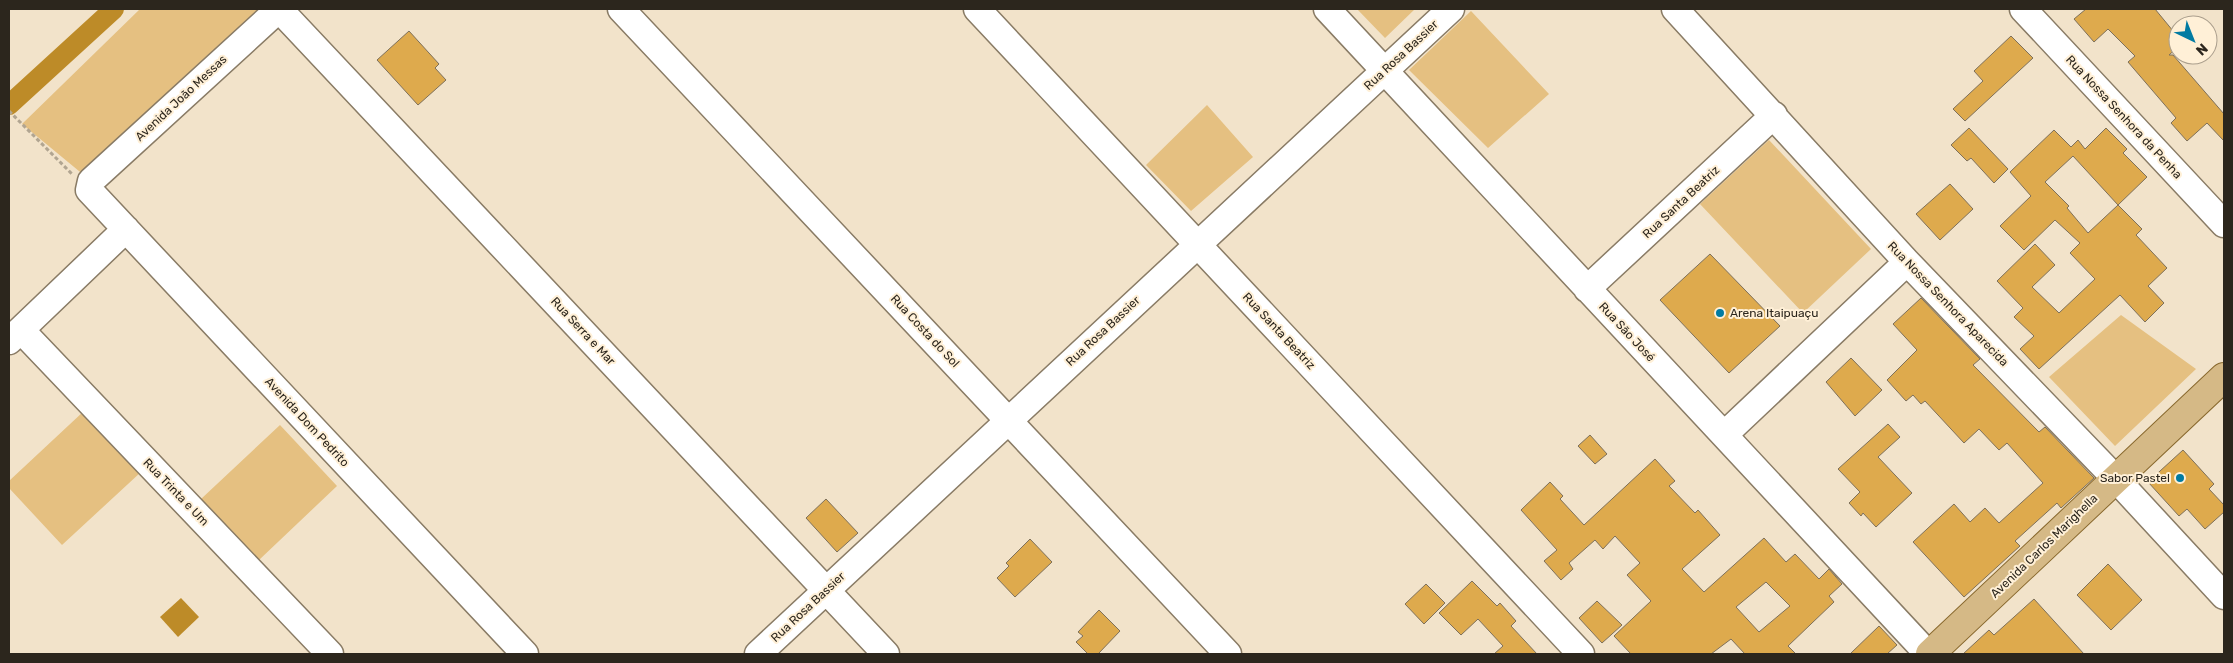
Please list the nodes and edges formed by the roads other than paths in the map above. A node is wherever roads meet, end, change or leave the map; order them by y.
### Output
1 (279, 9) edge
2 (622, 9) edge
3 (977, 9) edge
4 (1327, 9) edge
5 (1451, 9) edge
6 (1675, 9) edge
7 (2023, 9) edge
8 (1384, 70) junction
9 (1774, 115) junction
10 (89, 190) joint
11 (2224, 224) edge
12 (126, 229) junction
13 (1197, 243) junction
14 (1907, 262) junction
15 (1587, 289) junction
16 (15, 335) edge
17 (2224, 377) edge
18 (1008, 419) junction
19 (1724, 435) junction
20 (2115, 478) junction
21 (826, 589) junction
22 (2224, 596) edge
23 (330, 654) edge
24 (525, 654) edge
25 (758, 654) edge
26 (886, 654) edge
27 (1228, 654) edge
28 (1581, 654) edge
29 (1929, 654) edge

1 - 10 street, Avenida João Messas
1 - 21 street, Rua Serra e Mar
2 - 18 street, Rua Costa do Sol
3 - 13 street, Rua Santa Beatriz
4 - 8 street, Rua São José
5 - 8 street, Rua Rosa Bassier
6 - 9 street, Rua Nossa Senhora Aparecida
7 - 11 street, Rua Nossa Senhora da Penha
8 - 13 street, Rua Rosa Bassier
8 - 15 street, Rua São José
9 - 14 street, Rua Nossa Senhora Aparecida
9 - 15 street, Rua Santa Beatriz
10 - 12 street, Avenida Dom Pedrito
12 - 16 street
12 - 24 street, Avenida Dom Pedrito
13 - 18 street, Rua Rosa Bassier
13 - 28 street, Rua Santa Beatriz
14 - 19 street
14 - 20 street, Rua Nossa Senhora Aparecida
15 - 19 street, Rua São José
16 - 23 street, Rua Trinta e Um
17 - 20 main road, Avenida Carlos Marighella
18 - 21 street, Rua Rosa Bassier
18 - 27 street, Rua Costa do Sol
19 - 29 street, Rua São José
20 - 22 street, Rua Nossa Senhora Aparecida
20 - 29 main road, Avenida Carlos Marighella
21 - 25 street, Rua Rosa Bassier
21 - 26 street, Rua Serra e Mar

